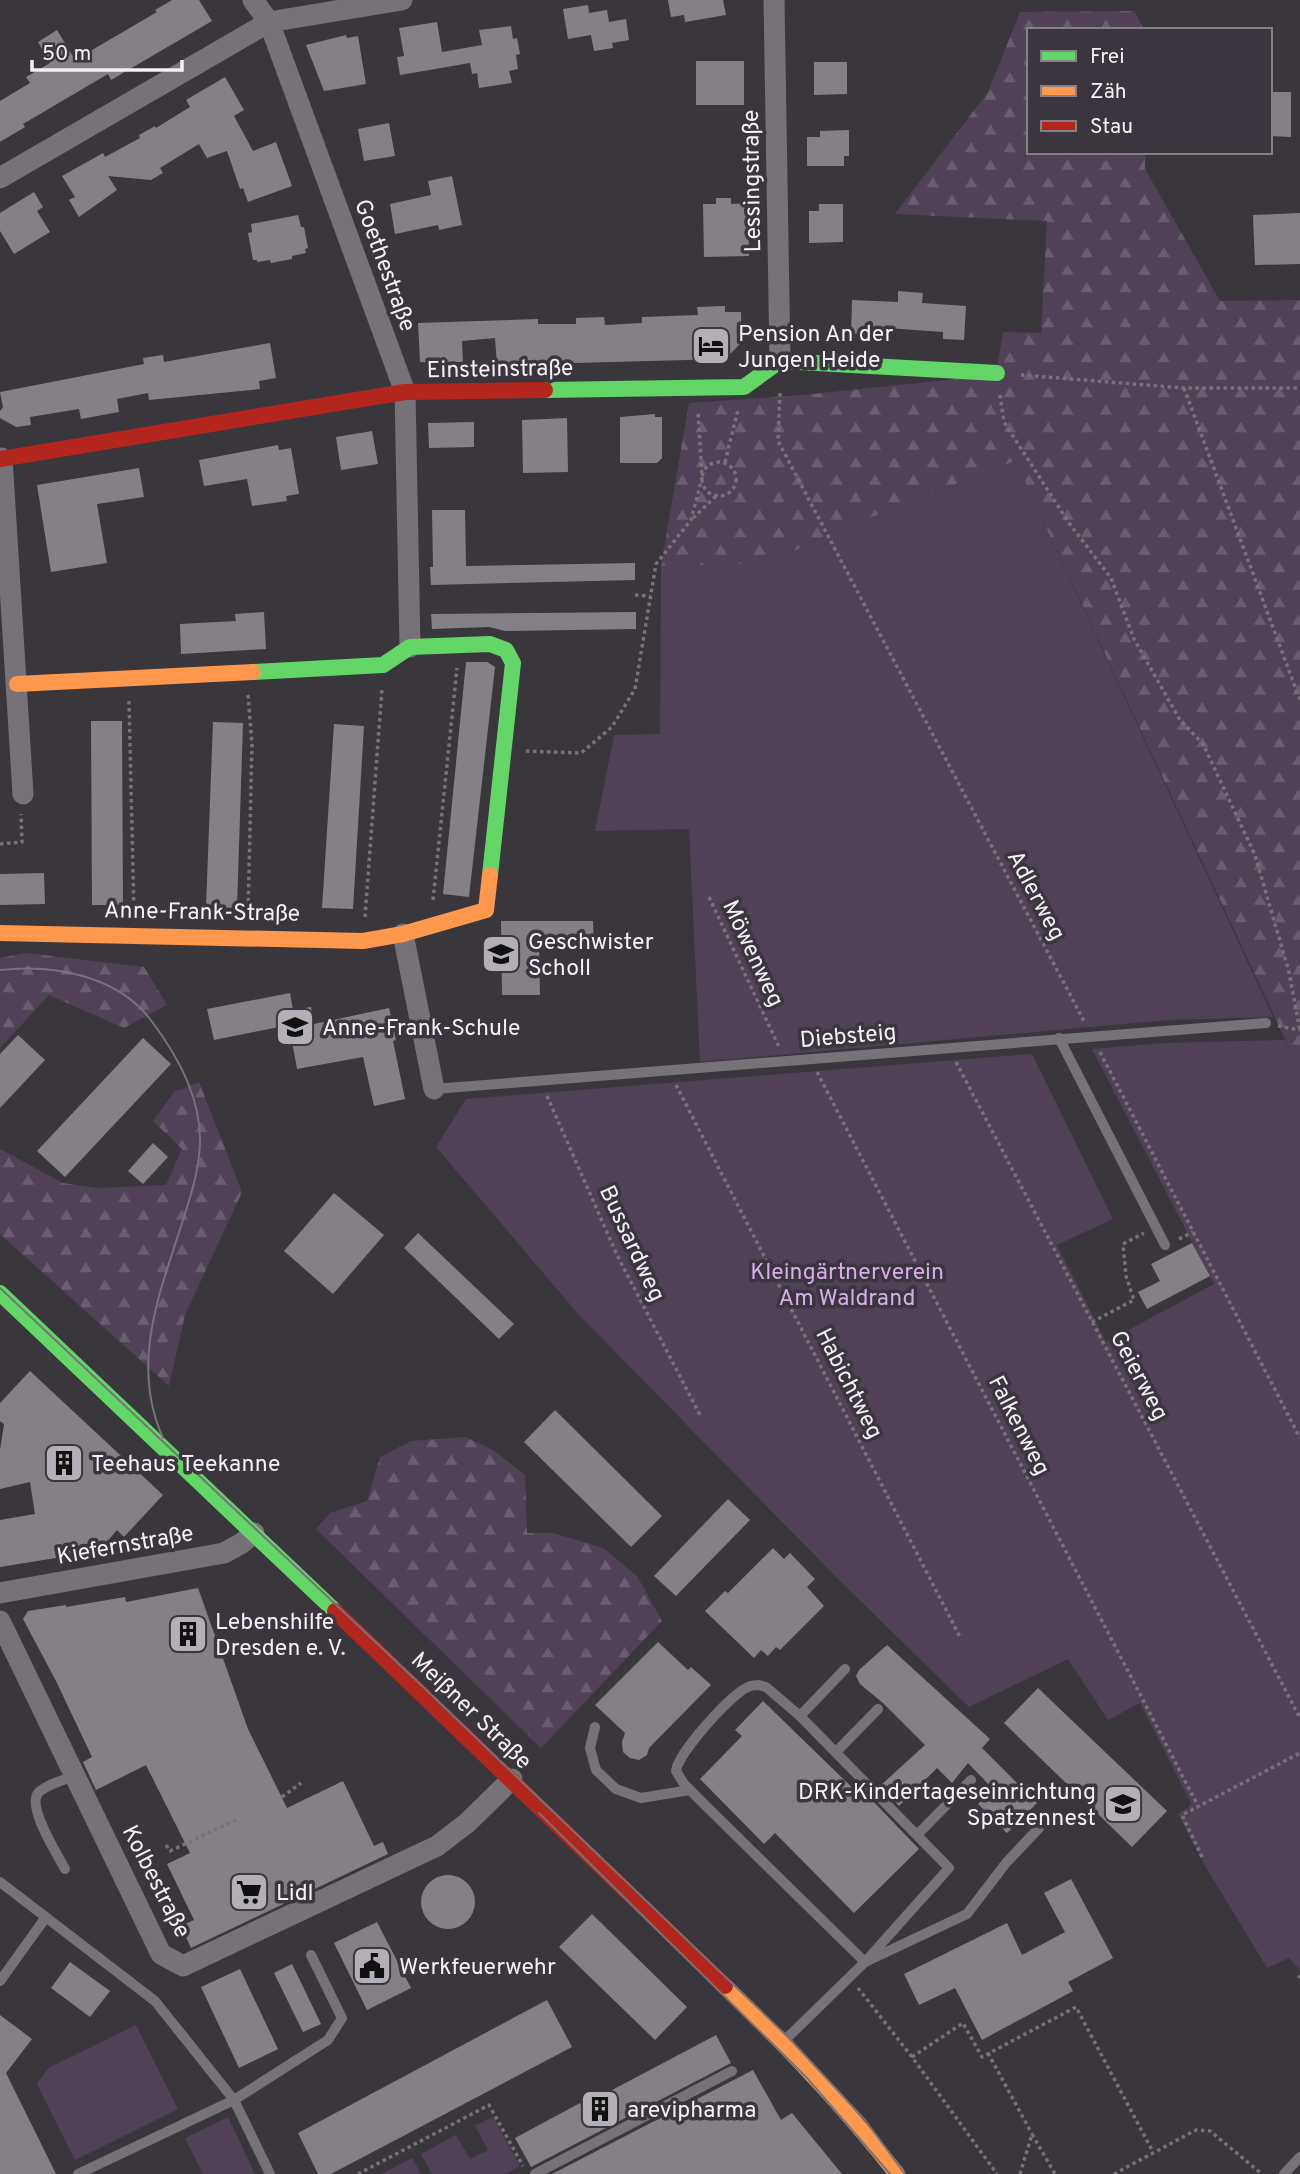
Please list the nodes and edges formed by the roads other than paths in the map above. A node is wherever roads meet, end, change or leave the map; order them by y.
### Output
1 (253, 0) edge
2 (402, 0) edge
3 (774, 0) edge
4 (269, 22) junction
5 (0, 178) edge
6 (780, 361) junction
7 (997, 373) road end
8 (405, 392) junction
9 (1, 458) edge
10 (410, 647) junction
11 (18, 684) junction
12 (23, 794) road end
13 (0, 933) edge
14 (403, 934) junction
15 (1266, 1023) road end
16 (1059, 1038) junction
17 (434, 1089) joint
18 (1165, 1245) dead end
19 (0, 1293) edge
20 (254, 1533) junction
21 (0, 1593) edge
22 (0, 1621) edge
23 (845, 1669) dead end
24 (878, 1709) dead end
25 (800, 1716) junction
26 (595, 1727) dead end
27 (836, 1752) junction
28 (75, 1776) junction
29 (512, 1779) junction
30 (971, 1780) dead end
31 (690, 1790) junction
32 (1039, 1828) dead end
33 (917, 1835) junction
34 (65, 1869) dead end
35 (0, 1882) edge
36 (46, 1917) junction
37 (311, 1955) dead end
38 (865, 1962) junction
39 (0, 1981) edge
40 (783, 2042) junction
41 (732, 2071) dead end
42 (234, 2099) junction
43 (1300, 2157) edge
44 (78, 2174) edge
45 (270, 2174) edge
46 (535, 2174) edge
47 (897, 2174) edge
48 (1284, 2174) edge

1 - 4 street, Goethestraße
2 - 4 street
3 - 6 street, Lessingstraße
4 - 5 street
4 - 8 street, Goethestraße
6 - 7 street
6 - 8 street, Einsteinstraße
8 - 9 street, Einsteinstraße
8 - 10 street, Goethestraße
9 - 11 street
10 - 11 street
10 - 14 street, Anne-Frank-Straße
11 - 12 street
13 - 14 street, Anne-Frank-Straße
14 - 17 street
15 - 16 lane, Diebsteig
16 - 17 lane, Diebsteig
16 - 18 lane
19 - 20 street, Meißner Straße
20 - 21 street, Kiefernstraße
20 - 29 street, Meißner Straße
22 - 28 street, Kolbestraße
23 - 25 lane
24 - 27 lane
25 - 27 lane
25 - 31 lane
26 - 31 lane
27 - 33 lane
28 - 29 street, Kolbestraße
28 - 34 lane
29 - 40 street, Meißner Straße
30 - 33 lane
31 - 38 lane
32 - 38 lane
33 - 38 lane
35 - 36 lane
36 - 39 lane
36 - 42 lane
37 - 42 lane
38 - 40 lane
40 - 47 street, Meißner Straße
41 - 46 lane
42 - 44 lane
42 - 45 lane
43 - 48 lane

